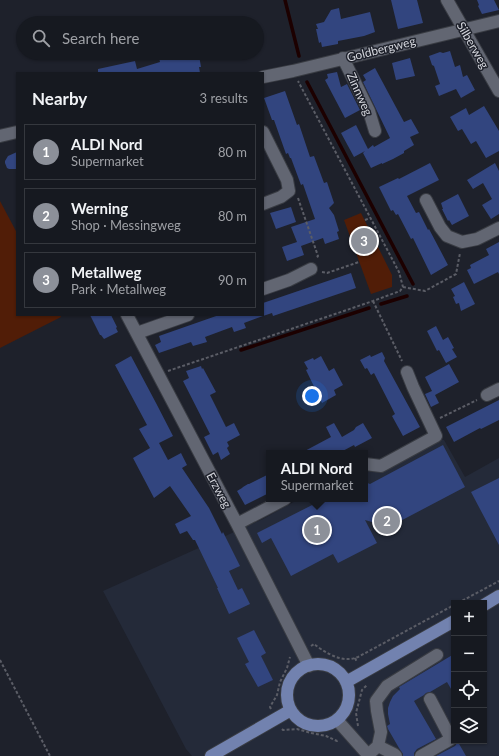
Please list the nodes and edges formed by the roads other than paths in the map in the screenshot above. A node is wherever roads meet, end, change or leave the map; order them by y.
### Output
1 (447, 0) edge
2 (499, 21) edge
3 (464, 29) junction
4 (344, 58) junction
5 (264, 77) edge
6 (499, 91) edge
7 (375, 131) dead end
8 (16, 132) edge
9 (264, 134) edge
10 (0, 136) edge
11 (426, 200) dead end
12 (264, 204) edge
13 (499, 228) edge
14 (311, 269) road end
15 (264, 289) edge
16 (128, 316) edge
17 (185, 316) edge
18 (137, 333) junction
19 (407, 372) road end
20 (499, 389) edge
21 (487, 395) road end
22 (368, 464) edge
23 (279, 502) edge
24 (237, 524) junction
25 (499, 596) edge
26 (487, 602) edge
27 (451, 623) edge
28 (437, 655) dead end
29 (309, 666) junction
30 (346, 682) junction
31 (430, 699) dead end
32 (291, 710) junction
33 (337, 720) junction
34 (378, 746) junction
35 (211, 756) edge
36 (369, 756) edge
37 (396, 756) edge
38 (421, 756) edge

1 - 3 street, Silberweg
2 - 3 street, Goldbergweg
3 - 4 street, Goldbergweg
3 - 6 street, Silberweg
4 - 5 street, Goldbergweg
4 - 7 street, Zinnweg
8 - 10 street
9 - 12 street
11 - 13 street
14 - 15 street
16 - 18 street, Erzweg
17 - 18 street
18 - 24 street, Erzweg
19 - 22 street
20 - 21 street
23 - 24 street
24 - 29 street, Erzweg
25 - 26 main road
27 - 30 main road
28 - 34 street
29 - 30 main road
29 - 32 main road
30 - 33 main road
31 - 38 street
32 - 33 main road
32 - 35 main road
33 - 36 street
34 - 36 street
34 - 37 street

